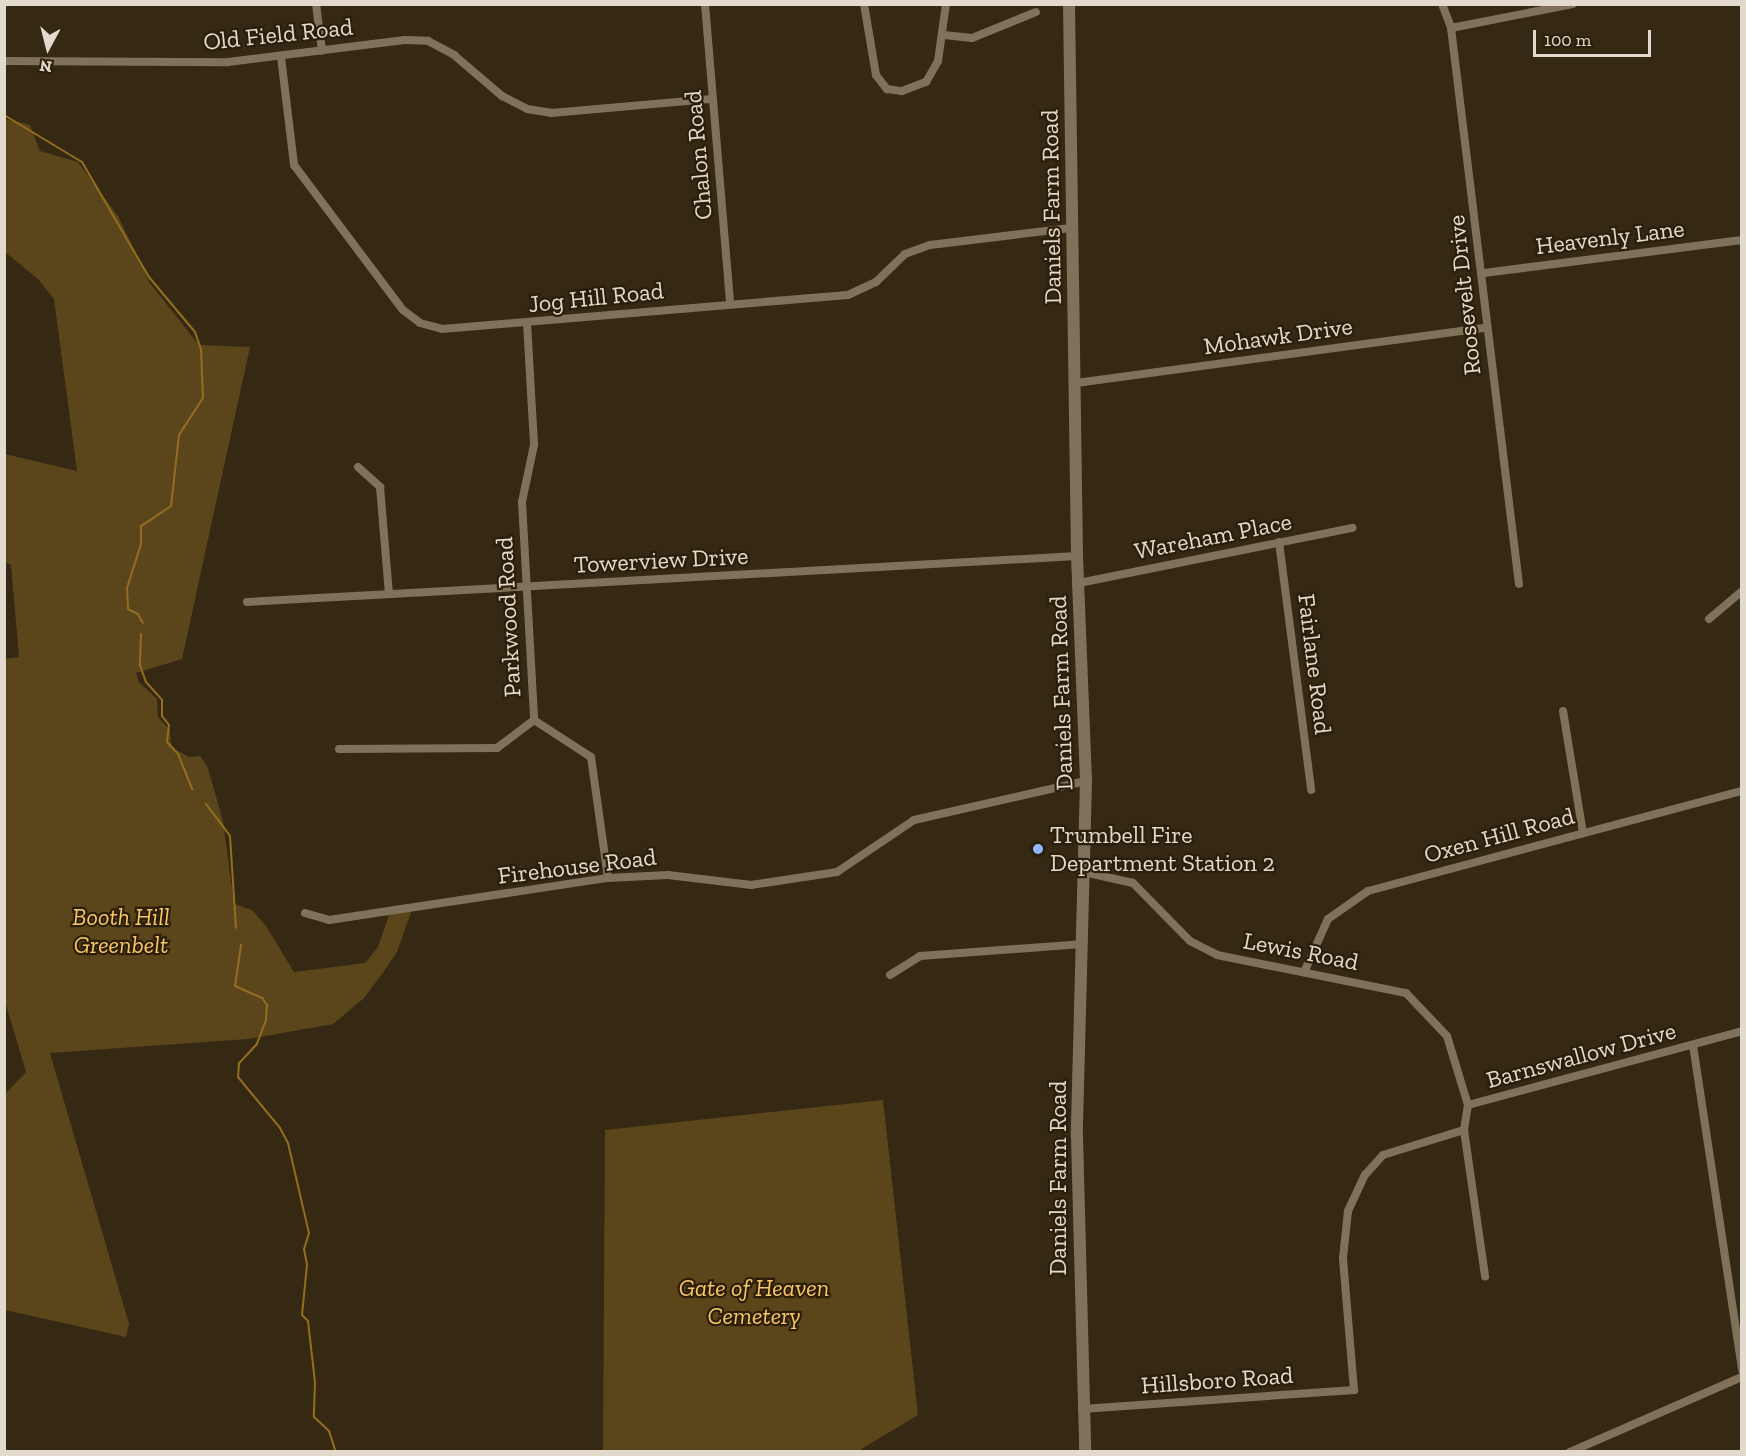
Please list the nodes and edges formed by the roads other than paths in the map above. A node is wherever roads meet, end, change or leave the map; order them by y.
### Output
1 (316, 4) edge
2 (705, 4) edge
3 (864, 4) edge
4 (946, 4) edge
5 (1069, 4) edge
6 (1442, 4) edge
7 (1573, 4) edge
8 (1036, 12) dead end
9 (1452, 28) junction
10 (944, 35) junction
11 (322, 51) junction
12 (281, 57) junction
13 (4, 62) edge
14 (712, 99) junction
15 (1071, 228) junction
16 (1742, 240) edge
17 (1484, 273) junction
18 (730, 303) junction
19 (527, 323) junction
20 (1485, 328) junction
21 (1076, 383) junction
22 (358, 467) dead end
23 (1353, 528) dead end
24 (1279, 542) junction
25 (1077, 555) junction
26 (1079, 583) junction
27 (1519, 584) dead end
28 (525, 588) junction
29 (1742, 591) edge
30 (389, 594) junction
31 (247, 602) dead end
32 (1709, 619) dead end
33 (1563, 711) dead end
34 (534, 720) junction
35 (339, 749) dead end
36 (1086, 782) junction
37 (1311, 790) dead end
38 (1742, 791) edge
39 (1583, 833) junction
40 (1084, 872) junction
41 (608, 878) junction
42 (305, 913) dead end
43 (1082, 944) junction
44 (1305, 970) junction
45 (890, 975) dead end
46 (1742, 1031) edge
47 (1693, 1045) junction
48 (1468, 1105) junction
49 (1464, 1130) junction
50 (1485, 1276) dead end
51 (1742, 1370) edge
52 (1742, 1377) edge
53 (1082, 1409) junction
54 (1085, 1452) edge
55 (1570, 1452) edge

1 - 11 street
2 - 14 street, Chalon Road
3 - 10 street
4 - 10 street
5 - 15 main road, Daniels Farm Road
6 - 9 street, Roosevelt Drive
7 - 9 street
8 - 10 street
9 - 17 street, Roosevelt Drive
11 - 12 street, Old Field Road
11 - 14 street, Old Field Road
12 - 13 street, Old Field Road
12 - 19 street, Jog Hill Road
14 - 18 street, Chalon Road
15 - 18 street, Jog Hill Road
15 - 21 main road, Daniels Farm Road
16 - 17 street, Heavenly Lane
17 - 20 street, Roosevelt Drive
18 - 19 street, Jog Hill Road
19 - 28 street, Parkwood Road
20 - 21 street, Mohawk Drive
20 - 27 street, Roosevelt Drive
21 - 25 main road, Daniels Farm Road
22 - 30 street
23 - 24 street, Wareham Place
24 - 26 street, Wareham Place
24 - 37 street, Fairlane Road
25 - 26 main road, Daniels Farm Road
25 - 28 street, Towerview Drive
26 - 36 main road, Daniels Farm Road
28 - 30 street, Towerview Drive
28 - 34 street, Parkwood Road
29 - 32 street
30 - 31 street, Towerview Drive
33 - 39 street
34 - 35 street
34 - 41 street, Parkwood Road
36 - 40 main road, Daniels Farm Road
36 - 41 street, Firehouse Road
38 - 39 street, Oxen Hill Road
39 - 44 street, Oxen Hill Road
40 - 43 main road, Daniels Farm Road
40 - 44 street, Lewis Road
41 - 42 street, Firehouse Road
43 - 45 street
43 - 53 main road, Daniels Farm Road
44 - 48 street, Lewis Road
46 - 47 street, Barnswallow Drive
47 - 48 street, Barnswallow Drive
47 - 51 street
48 - 49 street, Barnswallow Drive
49 - 50 street
49 - 53 street, Hillsboro Road
52 - 55 street
53 - 54 main road, Daniels Farm Road

